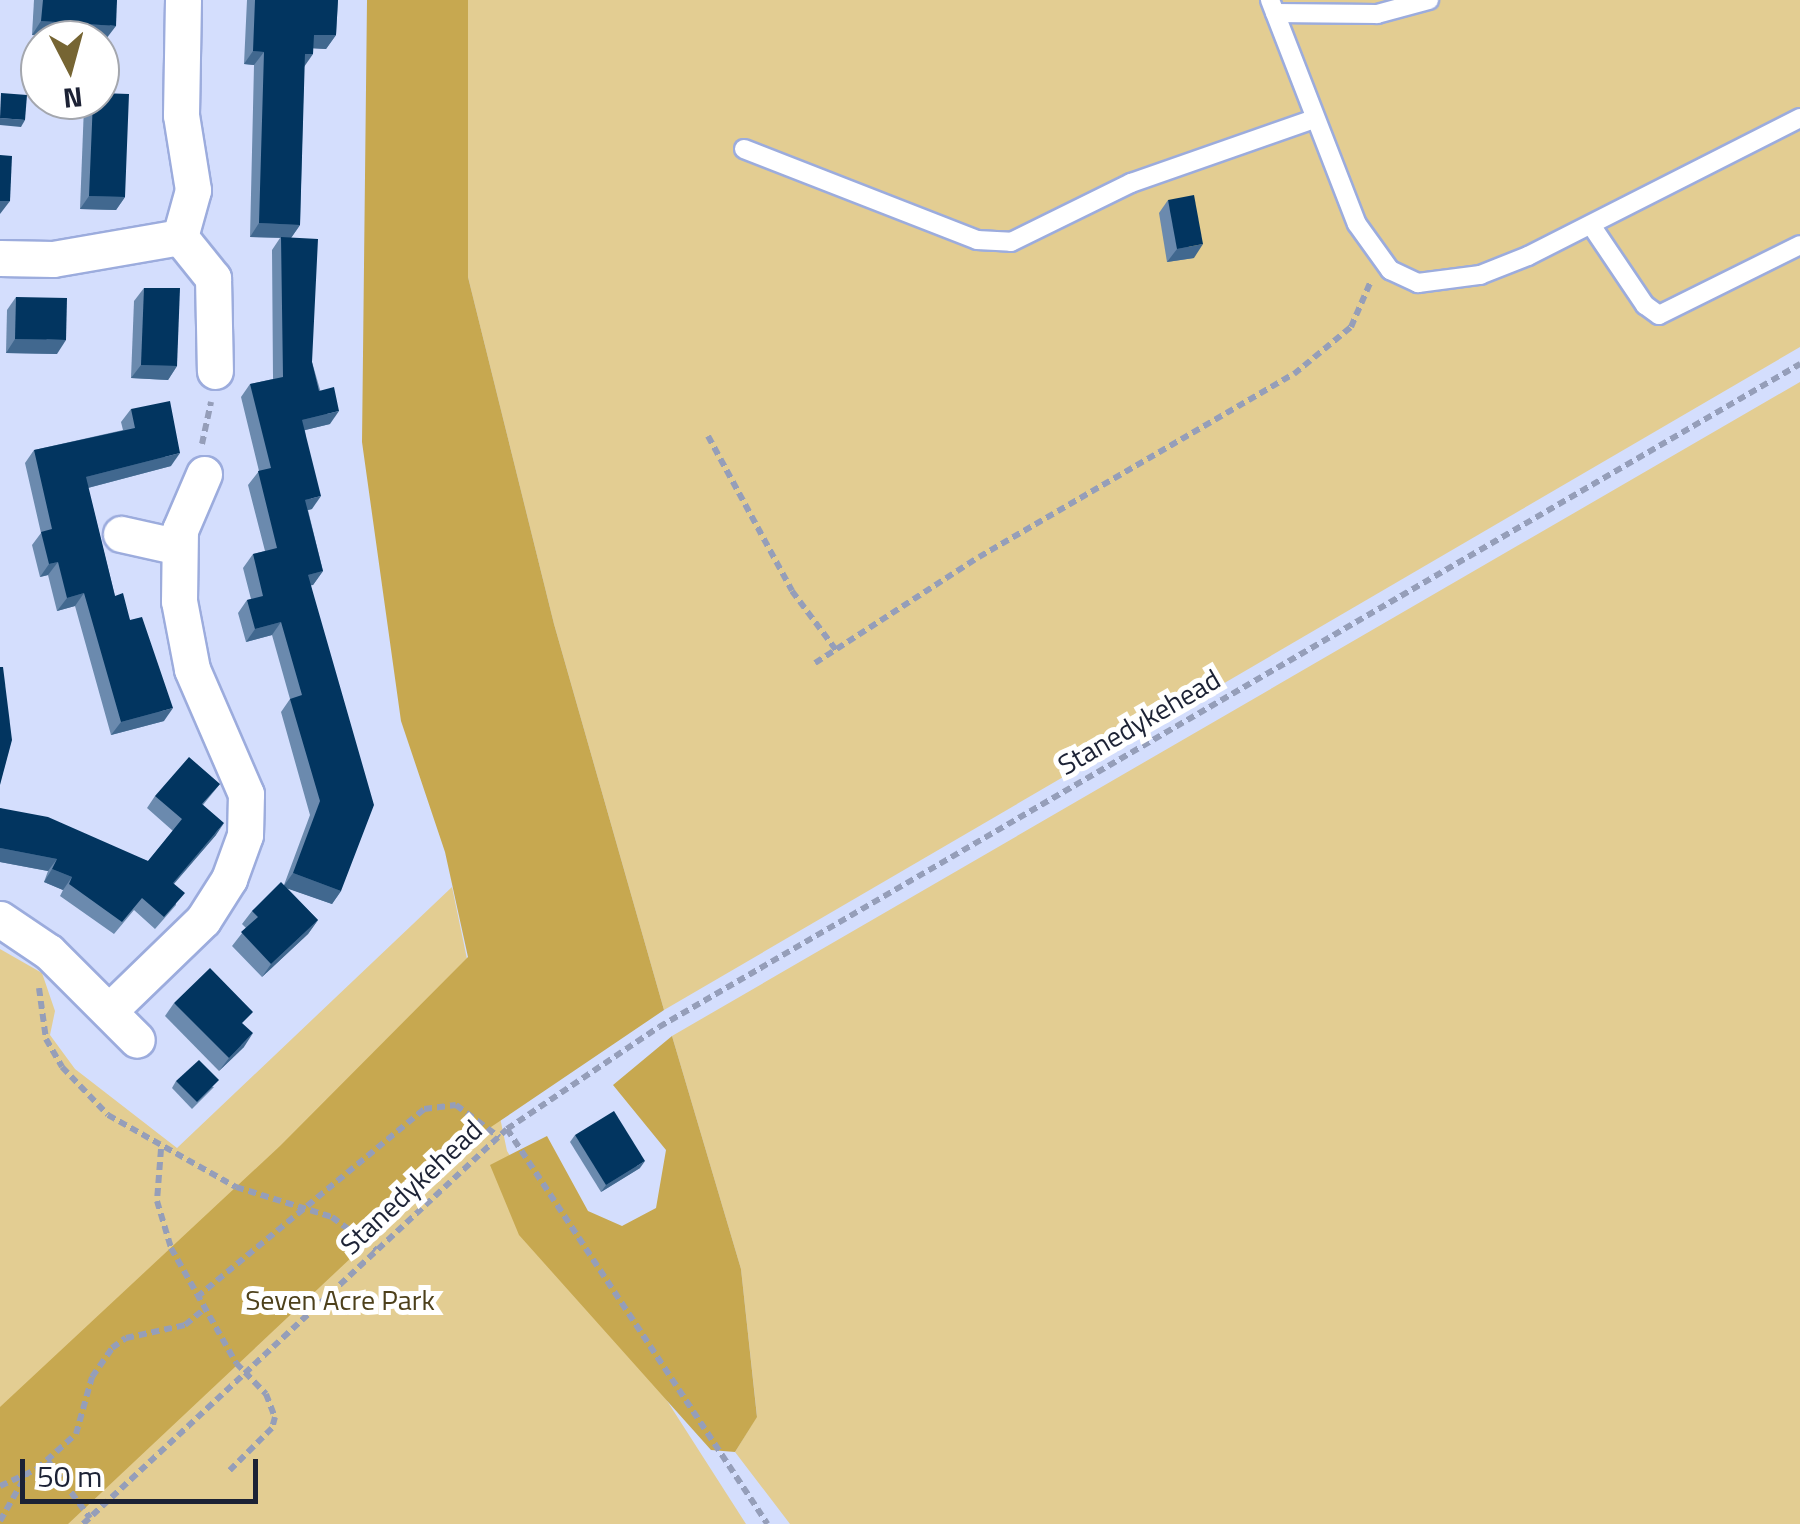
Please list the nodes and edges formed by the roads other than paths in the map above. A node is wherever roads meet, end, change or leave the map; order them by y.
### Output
1 (183, 0) edge
2 (1430, 0) edge
3 (1272, 6) edge
4 (1800, 118) edge
5 (1314, 120) junction
6 (744, 149) dead end
7 (1591, 225) junction
8 (180, 237) junction
9 (1800, 245) edge
10 (0, 258) edge
11 (215, 370) road end
12 (204, 474) road end
13 (121, 534) dead end
14 (179, 547) junction
15 (0, 919) edge
16 (109, 1011) junction
17 (137, 1040) dead end

1 - 8 street
2 - 3 lane
3 - 5 lane
4 - 7 lane
5 - 6 lane
5 - 7 lane
7 - 9 lane
8 - 10 street
8 - 11 street
12 - 14 street
13 - 14 street
14 - 16 street
15 - 16 street
16 - 17 street

